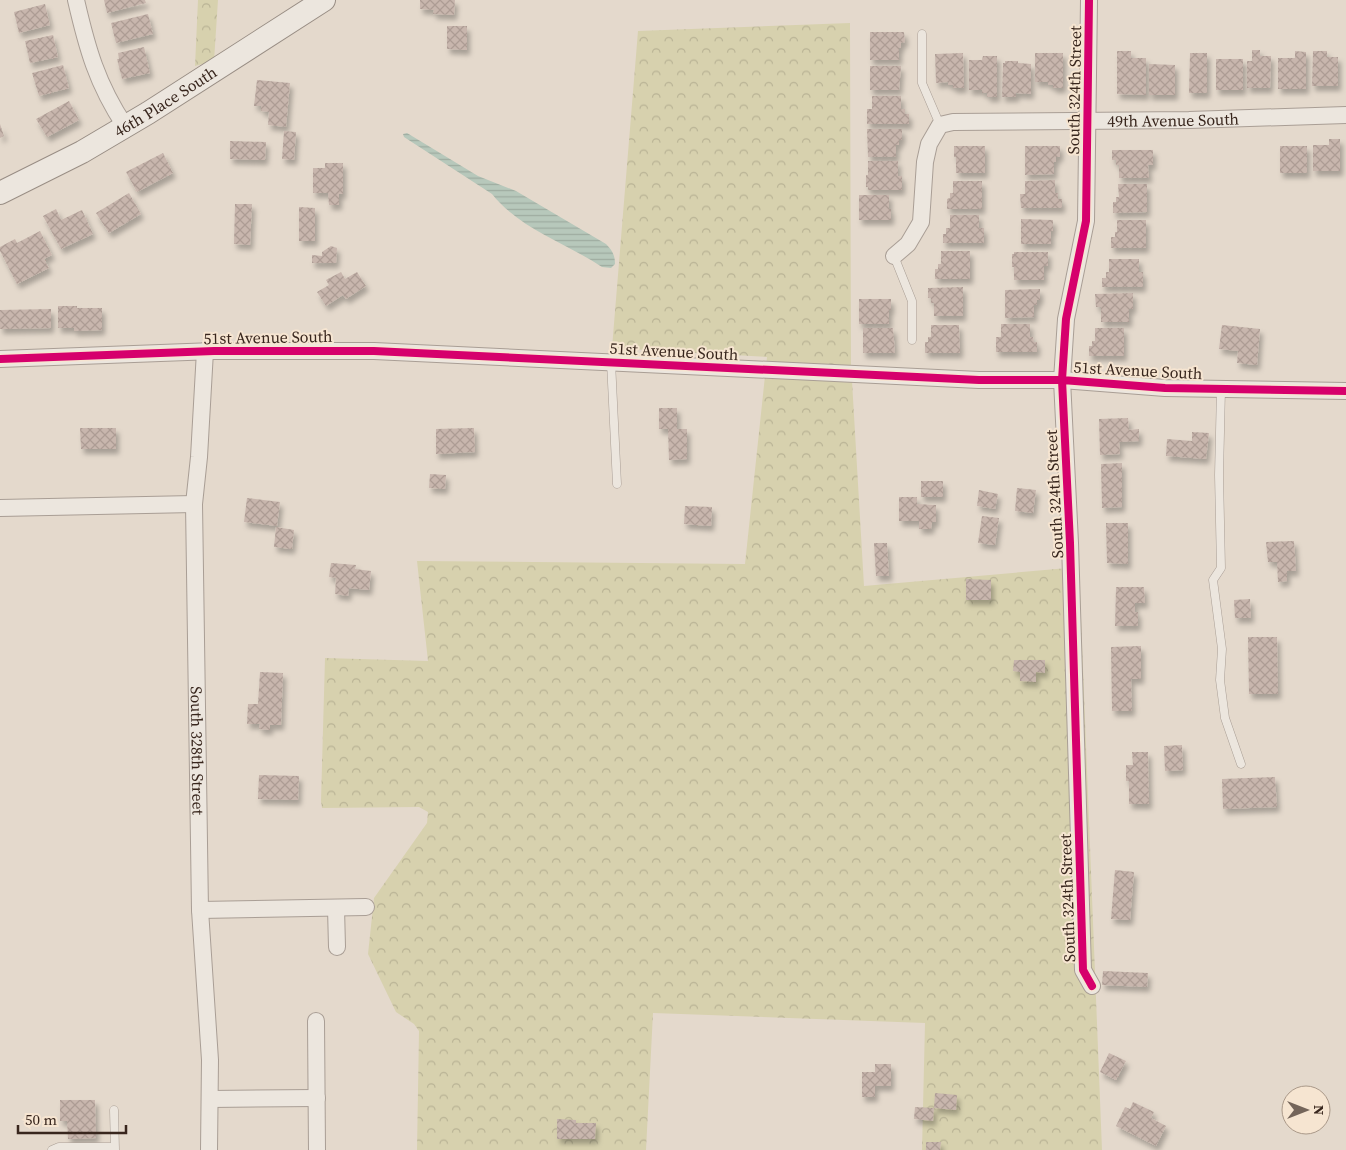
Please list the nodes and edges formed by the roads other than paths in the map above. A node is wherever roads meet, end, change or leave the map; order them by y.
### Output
1 (76, 0) edge
2 (324, 0) edge
3 (1089, 0) edge
4 (922, 34) dead end
5 (1346, 115) edge
6 (1088, 121) junction
7 (940, 125) junction
8 (125, 126) junction
9 (0, 193) edge
10 (894, 256) joint
11 (912, 340) dead end
12 (205, 352) junction
13 (0, 359) edge
14 (611, 362) junction
15 (1062, 380) junction
16 (1221, 389) junction
17 (1346, 391) edge
18 (617, 484) dead end
19 (194, 504) junction
20 (0, 508) edge
21 (1242, 764) dead end
22 (366, 907) dead end
23 (336, 908) junction
24 (200, 910) junction
25 (337, 947) dead end
26 (1092, 986) dead end
27 (316, 1021) dead end
28 (317, 1098) junction
29 (210, 1099) junction
30 (114, 1110) dead end
31 (115, 1149) edge
32 (52, 1150) edge
33 (209, 1150) edge
34 (317, 1150) edge

1 - 8 street
2 - 8 street, 46th Place South
3 - 6 street, South 324th Street
4 - 7 lane
5 - 6 street, 49th Avenue South
6 - 7 street, 49th Avenue South
6 - 15 street, South 324th Street
7 - 10 street
8 - 9 street, 46th Place South
10 - 11 lane
12 - 13 street, 51st Avenue South
12 - 14 street, 51st Avenue South
12 - 19 street, South 328th Street
14 - 15 street, 51st Avenue South
14 - 18 lane
15 - 16 street, 51st Avenue South
15 - 26 street, South 324th Street
16 - 17 street, 51st Avenue South
16 - 21 lane
19 - 20 street
19 - 24 street, South 328th Street
22 - 23 street
23 - 24 street
23 - 25 street
24 - 29 street, South 328th Street
27 - 28 street
28 - 29 street
28 - 34 street
29 - 33 street, South 328th Street
30 - 31 lane
31 - 32 lane

